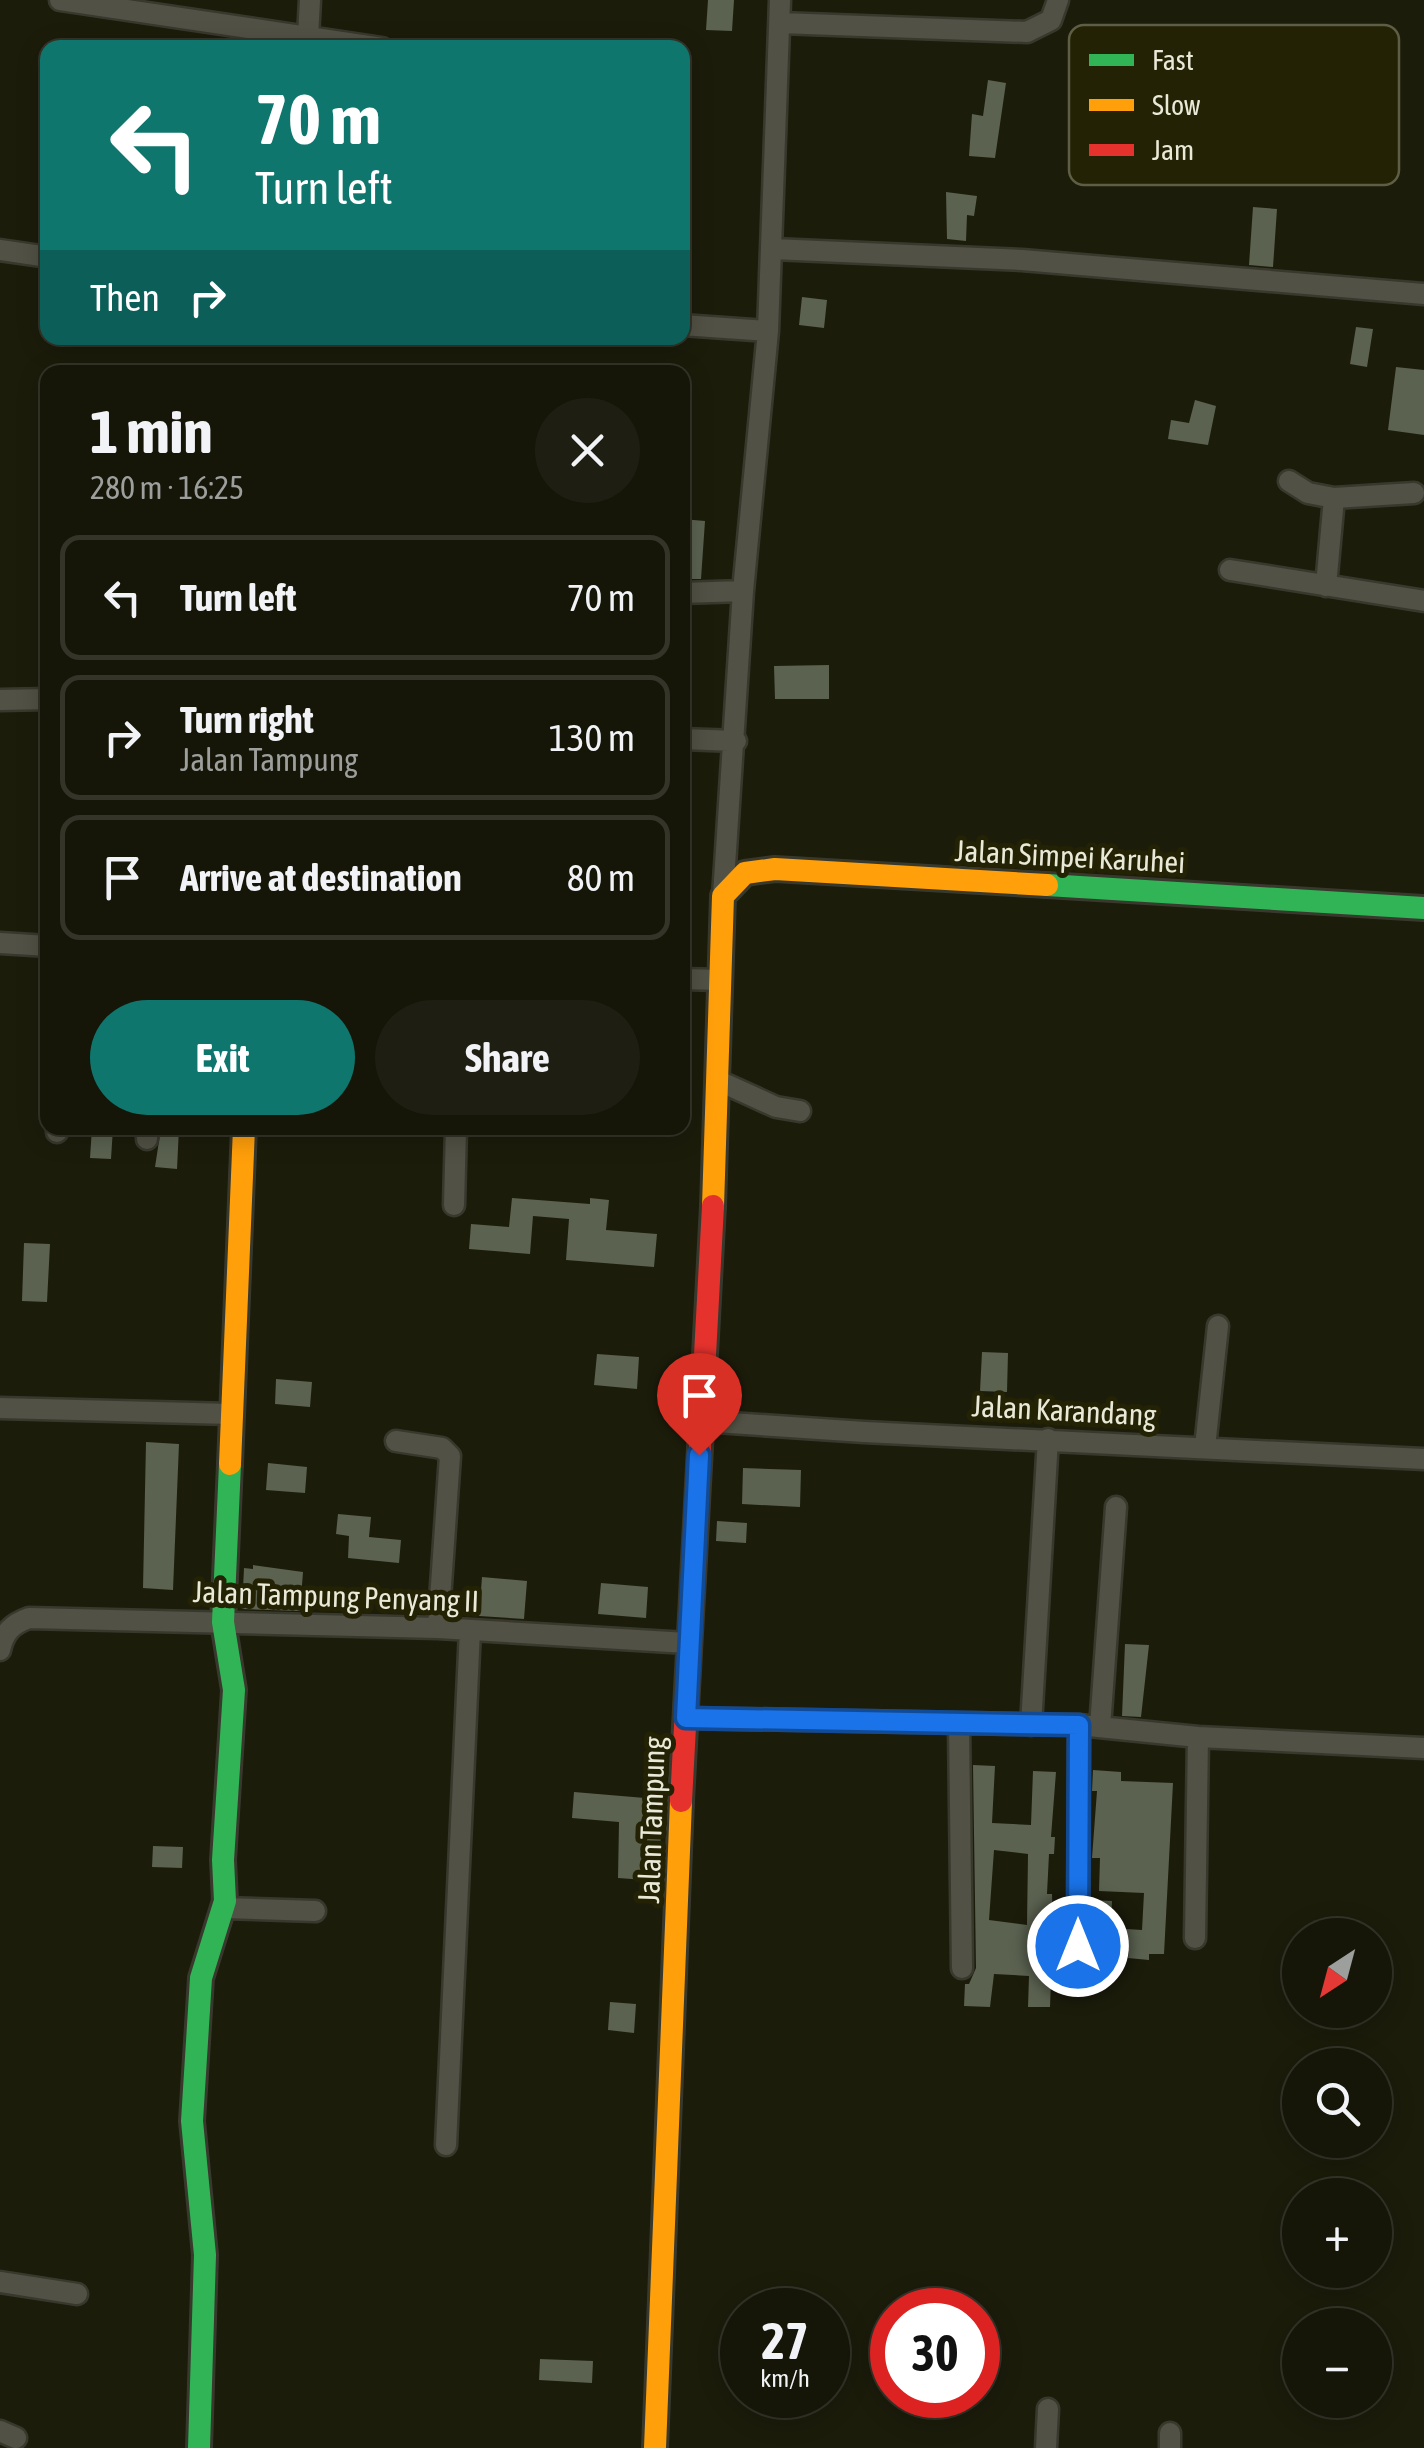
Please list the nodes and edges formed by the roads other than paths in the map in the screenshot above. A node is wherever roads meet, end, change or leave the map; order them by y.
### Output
1 (60, 0) edge
2 (310, 0) edge
3 (780, 0) edge
4 (1058, 0) edge
5 (780, 23) junction
6 (308, 37) junction
7 (328, 40) edge
8 (773, 249) junction
9 (0, 250) edge
10 (40, 255) edge
11 (1424, 294) edge
12 (690, 326) edge
13 (768, 331) junction
14 (1289, 481) dead end
15 (1414, 494) dead end
16 (1334, 498) junction
17 (1230, 570) dead end
18 (1326, 586) junction
19 (744, 591) junction
20 (690, 593) edge
21 (1424, 601) edge
22 (40, 698) edge
23 (0, 700) edge
24 (690, 739) edge
25 (736, 742) junction
26 (723, 896) junction
27 (1424, 908) edge
28 (0, 943) edge
29 (40, 946) edge
30 (690, 979) edge
31 (721, 980) junction
32 (719, 1081) junction
33 (800, 1111) dead end
34 (244, 1135) edge
35 (456, 1135) edge
36 (454, 1206) dead end
37 (1218, 1326) dead end
38 (0, 1408) edge
39 (231, 1414) junction
40 (701, 1420) junction
41 (1048, 1439) junction
42 (396, 1441) dead end
43 (1206, 1447) junction
44 (1424, 1459) edge
45 (1116, 1506) dead end
46 (224, 1622) junction
47 (438, 1628) junction
48 (470, 1630) junction
49 (688, 1643) junction
50 (0, 1650) edge
51 (686, 1718) junction
52 (959, 1725) junction
53 (1032, 1725) junction
54 (1089, 1726) junction
55 (1198, 1737) junction
56 (1424, 1748) edge
57 (224, 1908) junction
58 (315, 1912) dead end
59 (1196, 1938) dead end
60 (962, 1968) dead end
61 (1078, 1983) dead end
62 (446, 2145) dead end
63 (0, 2282) edge
64 (77, 2294) dead end
65 (1048, 2409) dead end
66 (199, 2448) edge
67 (655, 2448) edge
68 (1046, 2448) edge

1 - 6 street
2 - 6 street
3 - 5 street
4 - 5 street
5 - 8 street
6 - 7 street
8 - 11 street
8 - 13 street
9 - 10 street
12 - 13 street
13 - 19 street
14 - 16 street
15 - 16 street
16 - 18 street
17 - 18 street
18 - 21 street
19 - 20 street
19 - 25 street
22 - 23 street
24 - 25 street
25 - 26 street
26 - 27 main road, Jalan Simpei Karuhei
26 - 31 main road, Jalan Tampung
28 - 29 street
30 - 31 street
31 - 32 main road, Jalan Tampung
32 - 33 street
32 - 40 main road, Jalan Tampung
34 - 39 main road
35 - 36 street
37 - 43 street
38 - 39 street
39 - 46 main road
40 - 41 street, Jalan Karandang
40 - 49 main road, Jalan Tampung
41 - 43 street, Jalan Karandang
41 - 53 street
42 - 47 street
43 - 44 street, Jalan Karandang
45 - 54 street
46 - 47 street, Jalan Tampung Penyang II
46 - 50 street, Jalan Tampung Penyang II
46 - 57 main road
47 - 48 street, Jalan Tampung Penyang II
48 - 49 street, Jalan Tampung Penyang II
48 - 62 street
49 - 51 main road, Jalan Tampung
51 - 52 street
51 - 67 main road, Jalan Tampung
52 - 53 street
52 - 60 street
53 - 54 street
54 - 55 street
54 - 61 street
55 - 56 street
55 - 59 street
57 - 58 street
57 - 66 main road
63 - 64 street
65 - 68 street

